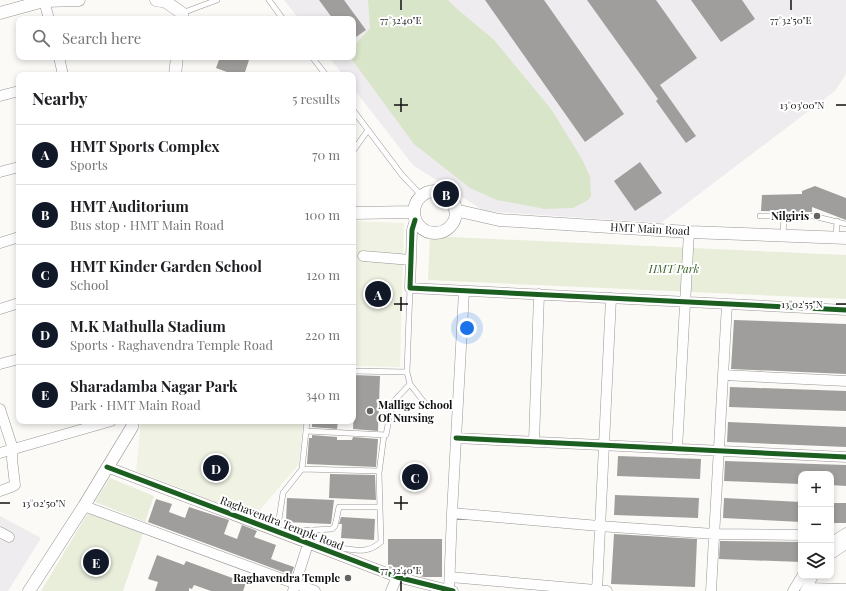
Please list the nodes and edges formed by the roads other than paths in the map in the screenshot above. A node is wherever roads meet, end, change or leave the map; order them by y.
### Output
1 (79, 0) edge
2 (156, 0) edge
3 (217, 0) edge
4 (269, 0) edge
5 (43, 1) edge
6 (0, 13) edge
7 (48, 16) edge
8 (182, 16) edge
9 (281, 16) edge
10 (60, 60) edge
11 (177, 60) edge
12 (314, 60) edge
13 (62, 72) edge
14 (175, 72) edge
15 (324, 72) edge
16 (16, 92) edge
17 (0, 96) edge
18 (356, 114) edge
19 (368, 130) junction
20 (356, 147) edge
21 (16, 168) edge
22 (0, 172) edge
23 (421, 195) junction
24 (455, 210) junction
25 (356, 212) edge
26 (414, 216) junction
27 (760, 216) dead end
28 (784, 216) junction
29 (837, 221) junction
30 (846, 224) edge
31 (689, 232) junction
32 (783, 236) junction
33 (16, 238) edge
34 (841, 238) edge
35 (0, 243) edge
36 (363, 256) dead end
37 (411, 260) junction
38 (410, 288) junction
39 (464, 291) junction
40 (539, 294) junction
41 (611, 298) junction
42 (685, 302) junction
43 (16, 304) edge
44 (727, 304) junction
45 (0, 309) edge
46 (846, 310) edge
47 (16, 360) edge
48 (0, 364) edge
49 (356, 372) edge
50 (407, 372) junction
51 (723, 376) junction
52 (846, 381) edge
53 (410, 384) junction
54 (426, 406) dead end
55 (0, 409) edge
56 (100, 424) edge
57 (132, 424) edge
58 (307, 424) edge
59 (307, 431) junction
60 (384, 435) junction
61 (456, 438) junction
62 (534, 442) junction
63 (604, 445) junction
64 (13, 449) junction
65 (677, 449) junction
66 (719, 451) junction
67 (0, 453) edge
68 (846, 457) edge
69 (107, 467) junction
70 (302, 469) junction
71 (379, 471) junction
72 (0, 490) edge
73 (84, 506) junction
74 (380, 507) junction
75 (452, 513) junction
76 (599, 526) junction
77 (0, 532) edge
78 (277, 532) junction
79 (846, 533) edge
80 (714, 534) junction
81 (798, 535) edge
82 (9, 538) dead end
83 (834, 541) edge
84 (308, 544) junction
85 (846, 544) edge
86 (340, 548) dead end
87 (834, 552) edge
88 (397, 577) junction
89 (450, 577) junction
90 (800, 579) edge
91 (811, 579) edge
92 (294, 587) edge
93 (435, 589) edge
94 (806, 589) edge
95 (846, 589) edge
96 (451, 590) edge
97 (29, 591) edge
98 (315, 591) edge
99 (391, 591) edge
100 (600, 591) edge
101 (710, 591) edge
102 (793, 591) edge

1 - 5 street
2 - 8 street
3 - 8 lane
4 - 9 lane
5 - 6 street
5 - 7 street
10 - 13 street
11 - 14 street
12 - 15 lane
16 - 17 street
18 - 19 lane
19 - 20 lane
19 - 23 lane
21 - 22 street
23 - 24 street
23 - 26 street
24 - 26 street
24 - 31 street, HMT Main Road
25 - 26 street
26 - 37 street
27 - 28 lane
28 - 29 lane
28 - 32 lane
29 - 30 lane
29 - 34 lane
31 - 32 street, HMT Main Road
31 - 42 street
32 - 34 street, HMT Main Road
33 - 35 street
36 - 37 street
37 - 38 street
38 - 39 street
38 - 50 lane
39 - 40 street
39 - 61 street
40 - 41 street
40 - 62 street
41 - 42 street
41 - 63 street
42 - 44 street
42 - 65 street
43 - 45 street
44 - 46 street
44 - 51 street
47 - 48 street
49 - 50 lane
50 - 53 lane
51 - 52 street
51 - 66 street
53 - 54 lane
53 - 60 lane
55 - 64 street
56 - 64 street
57 - 69 street
58 - 59 lane
59 - 60 lane
59 - 70 lane
60 - 71 lane
61 - 62 street
61 - 75 street
62 - 63 street
63 - 65 street
63 - 76 street
64 - 67 street
64 - 72 street
65 - 66 street
66 - 68 street
66 - 80 street
69 - 73 street
69 - 78 street, Raghavendra Temple Road
70 - 71 lane
70 - 78 lane
71 - 74 lane
73 - 92 street
73 - 97 street
74 - 78 lane
74 - 86 lane
75 - 76 street
75 - 89 street
76 - 80 street
76 - 100 street
77 - 82 street
78 - 84 street, Raghavendra Temple Road
79 - 83 street
80 - 81 street
80 - 101 street
84 - 88 street, Raghavendra Temple Road
84 - 92 street
85 - 87 street
88 - 93 street, Raghavendra Temple Road
88 - 99 street
89 - 96 street
89 - 100 street
90 - 102 street
91 - 94 street
92 - 98 street
93 - 96 street, Raghavendra Temple Road
94 - 95 street

